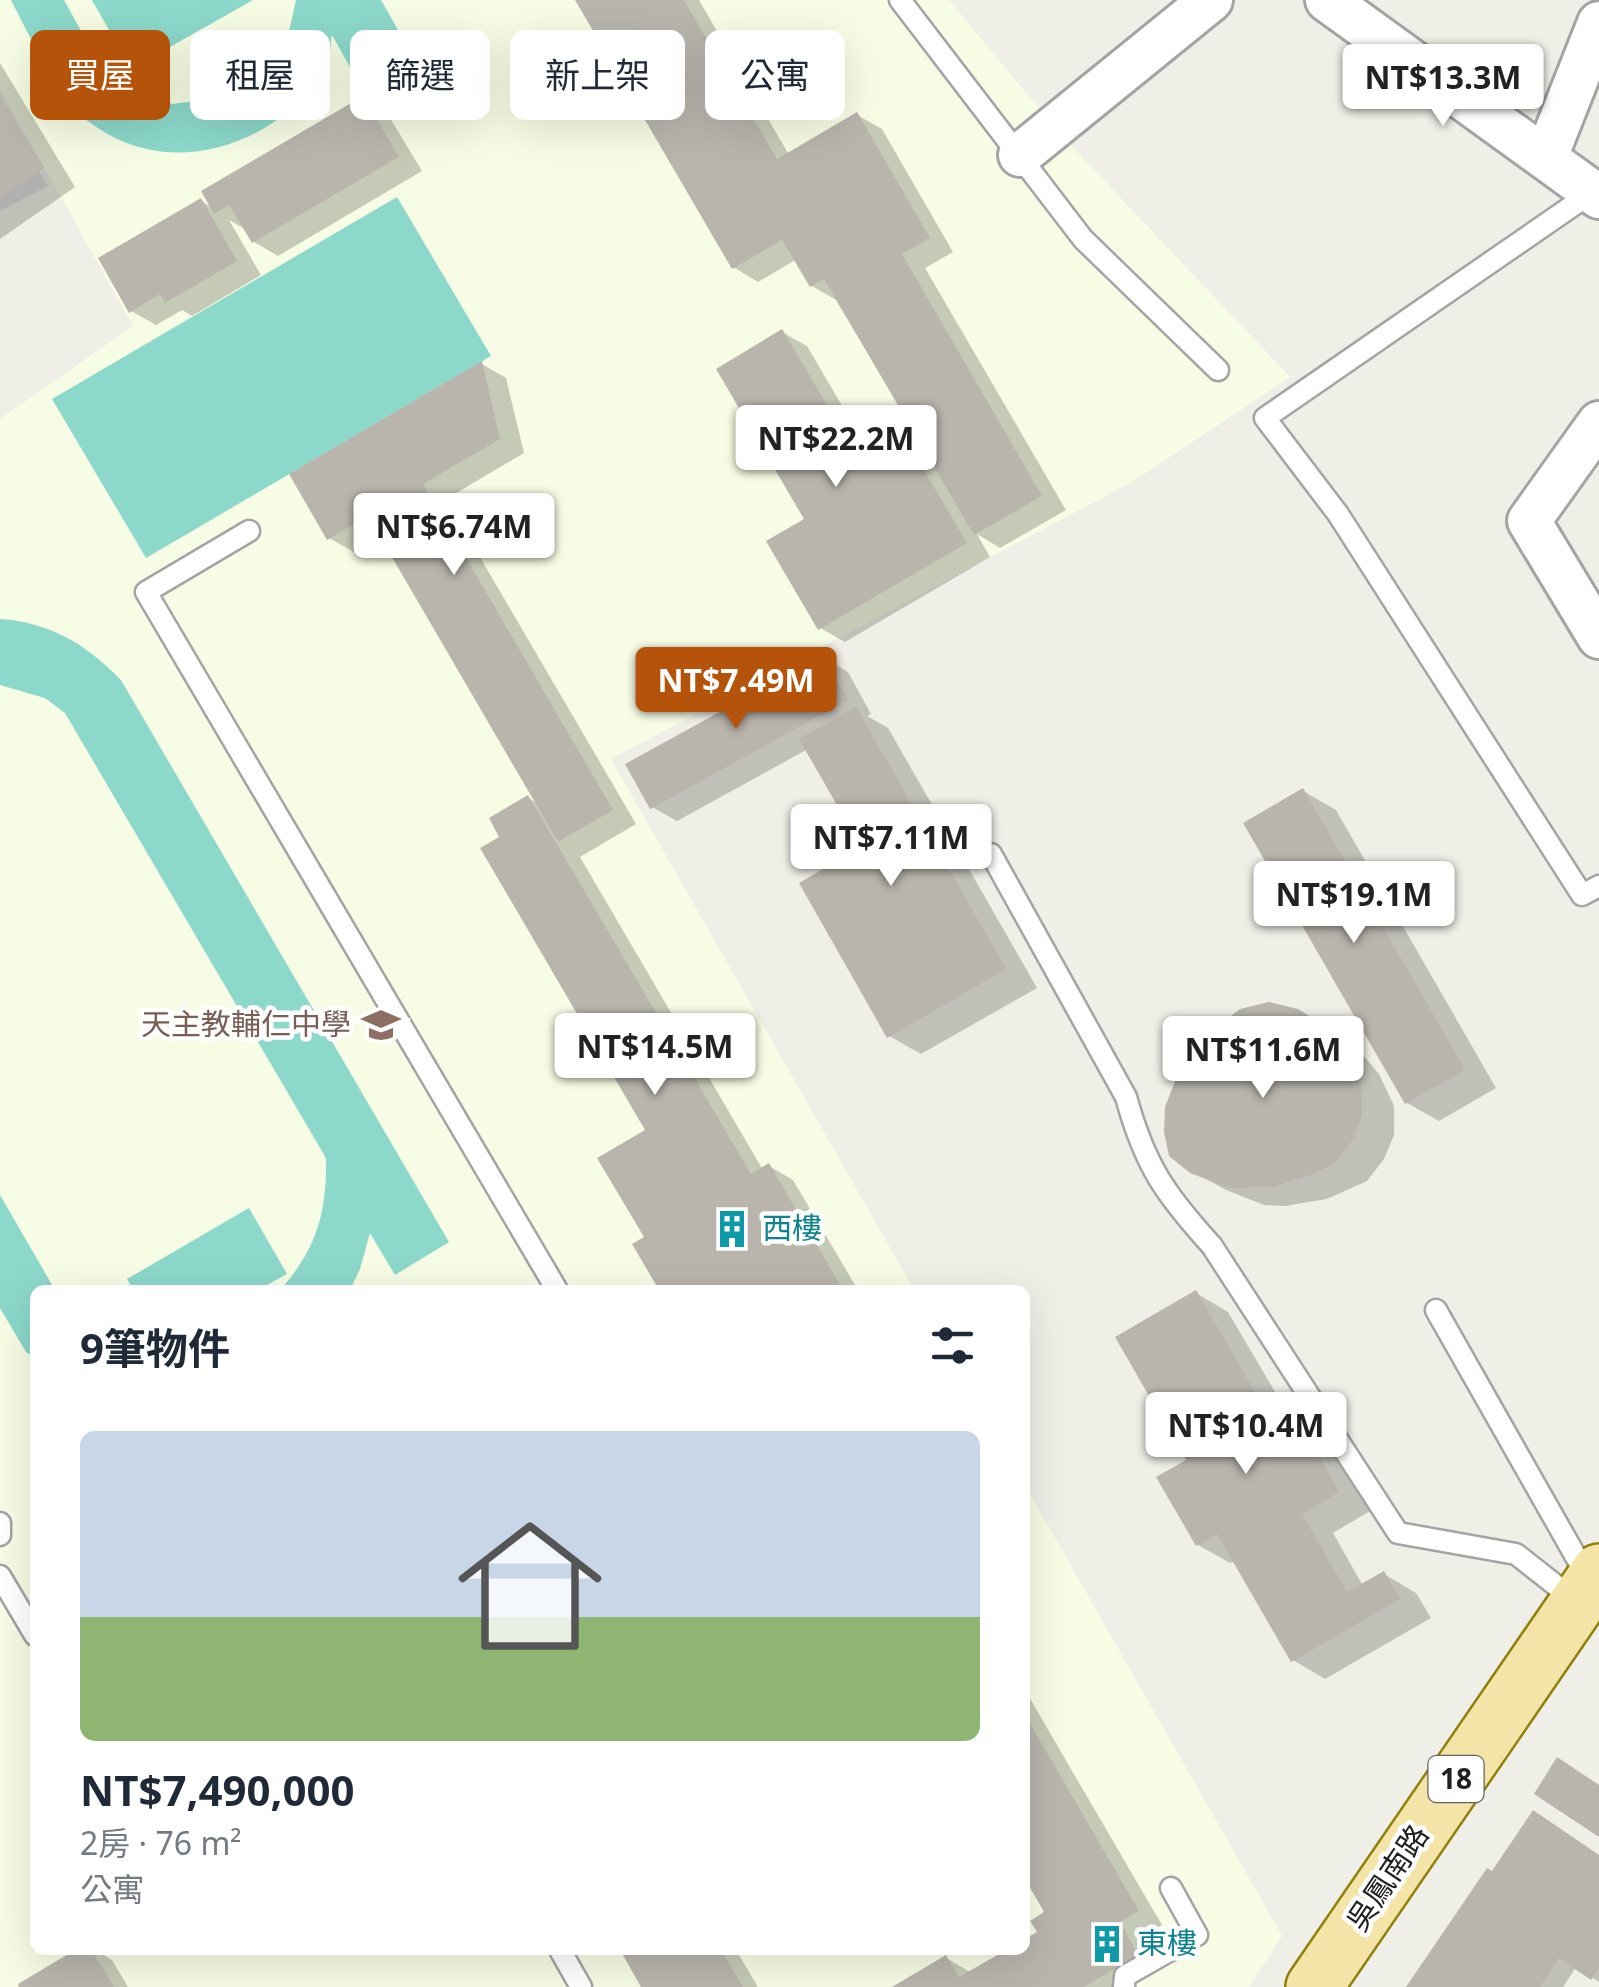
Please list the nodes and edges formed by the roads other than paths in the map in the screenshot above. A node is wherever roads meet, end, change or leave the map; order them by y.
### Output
1 (900, 0) edge
2 (1212, 0) edge
3 (1326, 0) edge
4 (1599, 23) edge
5 (1020, 155) junction
6 (1546, 157) junction
7 (1595, 195) edge
8 (1218, 370) dead end
9 (1599, 424) edge
10 (248, 530) dead end
11 (1599, 637) edge
12 (990, 854) dead end
13 (1599, 886) edge
14 (554, 1285) edge
15 (1436, 1310) dead end
16 (0, 1522) edge
17 (0, 1536) edge
18 (0, 1576) edge
19 (1589, 1586) edge
20 (30, 1627) edge
21 (1171, 1888) dead end
22 (563, 1955) edge
23 (581, 1987) edge
24 (1124, 1987) edge
25 (1314, 1987) edge

1 - 5 lane
2 - 5 street
3 - 6 street
4 - 6 street
5 - 8 lane
6 - 7 street
7 - 13 lane
9 - 11 street
10 - 14 lane
12 - 19 lane
15 - 19 lane
16 - 17 lane
18 - 20 lane
19 - 25 main road, 吳鳳南路 / 18
21 - 24 lane
22 - 23 lane

